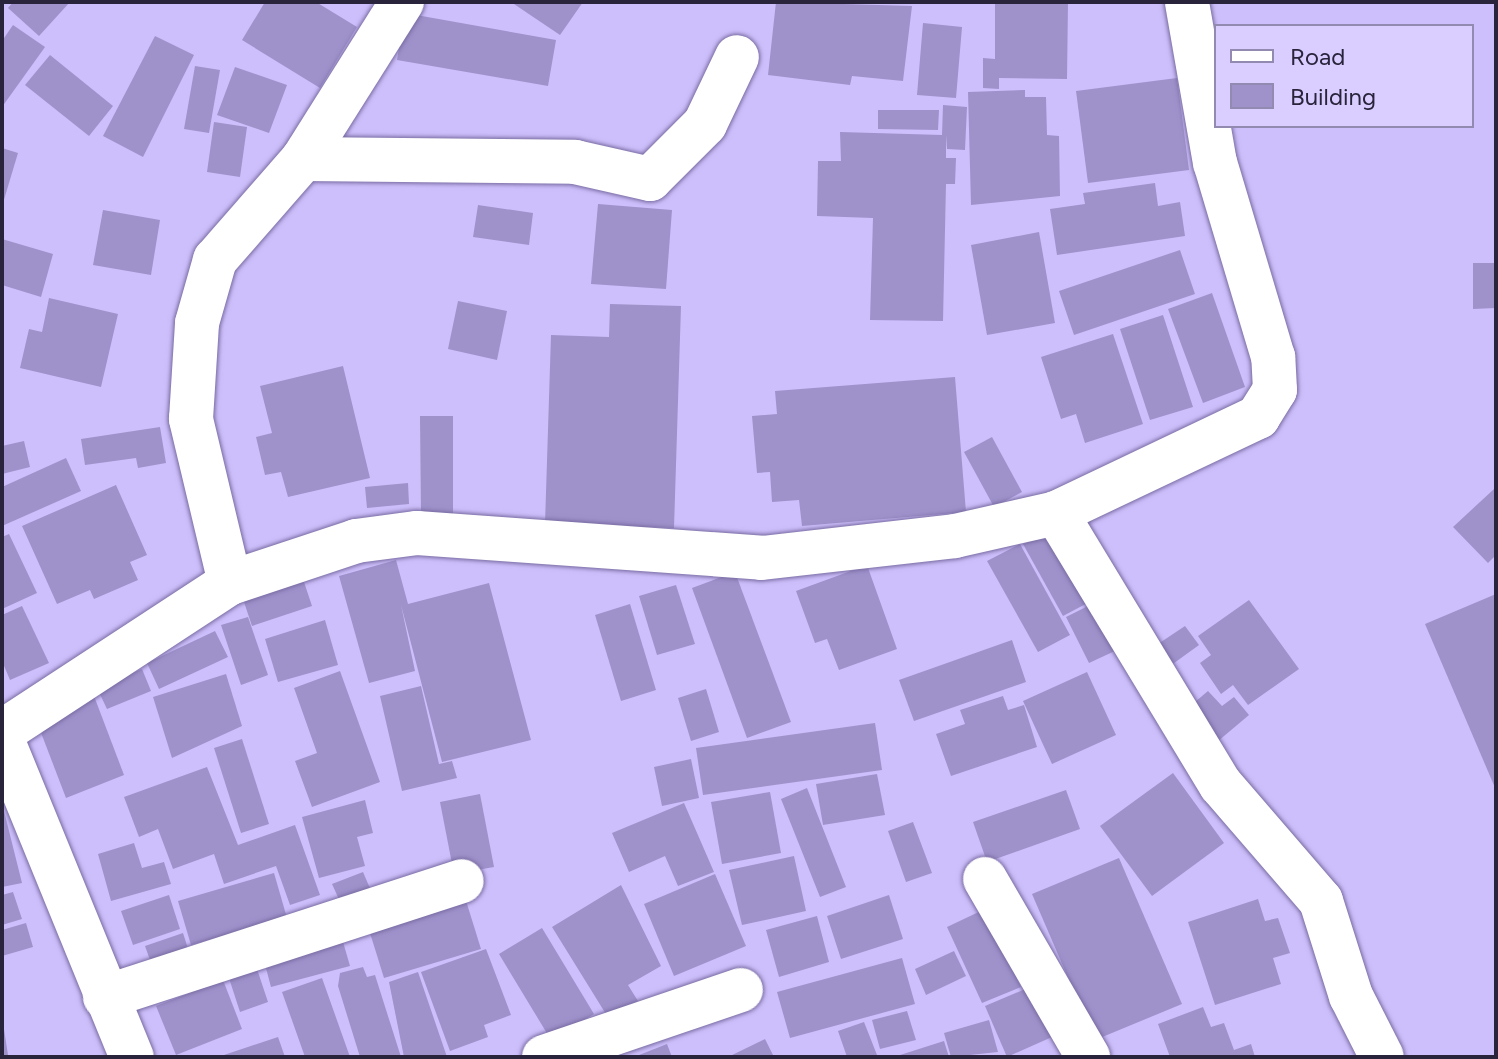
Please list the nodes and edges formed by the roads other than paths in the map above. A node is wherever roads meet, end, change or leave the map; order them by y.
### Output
1 (402, 2) edge
2 (1187, 2) edge
3 (737, 57) dead end
4 (303, 159) junction
5 (1056, 513) junction
6 (230, 583) junction
7 (2, 732) edge
8 (2, 739) edge
9 (985, 879) dead end
10 (462, 881) dead end
11 (741, 990) dead end
12 (105, 997) junction
13 (132, 1057) edge
14 (544, 1057) edge
15 (1088, 1057) edge
16 (1382, 1057) edge

1 - 4 street
2 - 5 street
3 - 4 street
4 - 6 street
5 - 6 street
5 - 16 street
6 - 7 street
8 - 12 street
9 - 15 street
10 - 12 street
11 - 14 street
12 - 13 street

